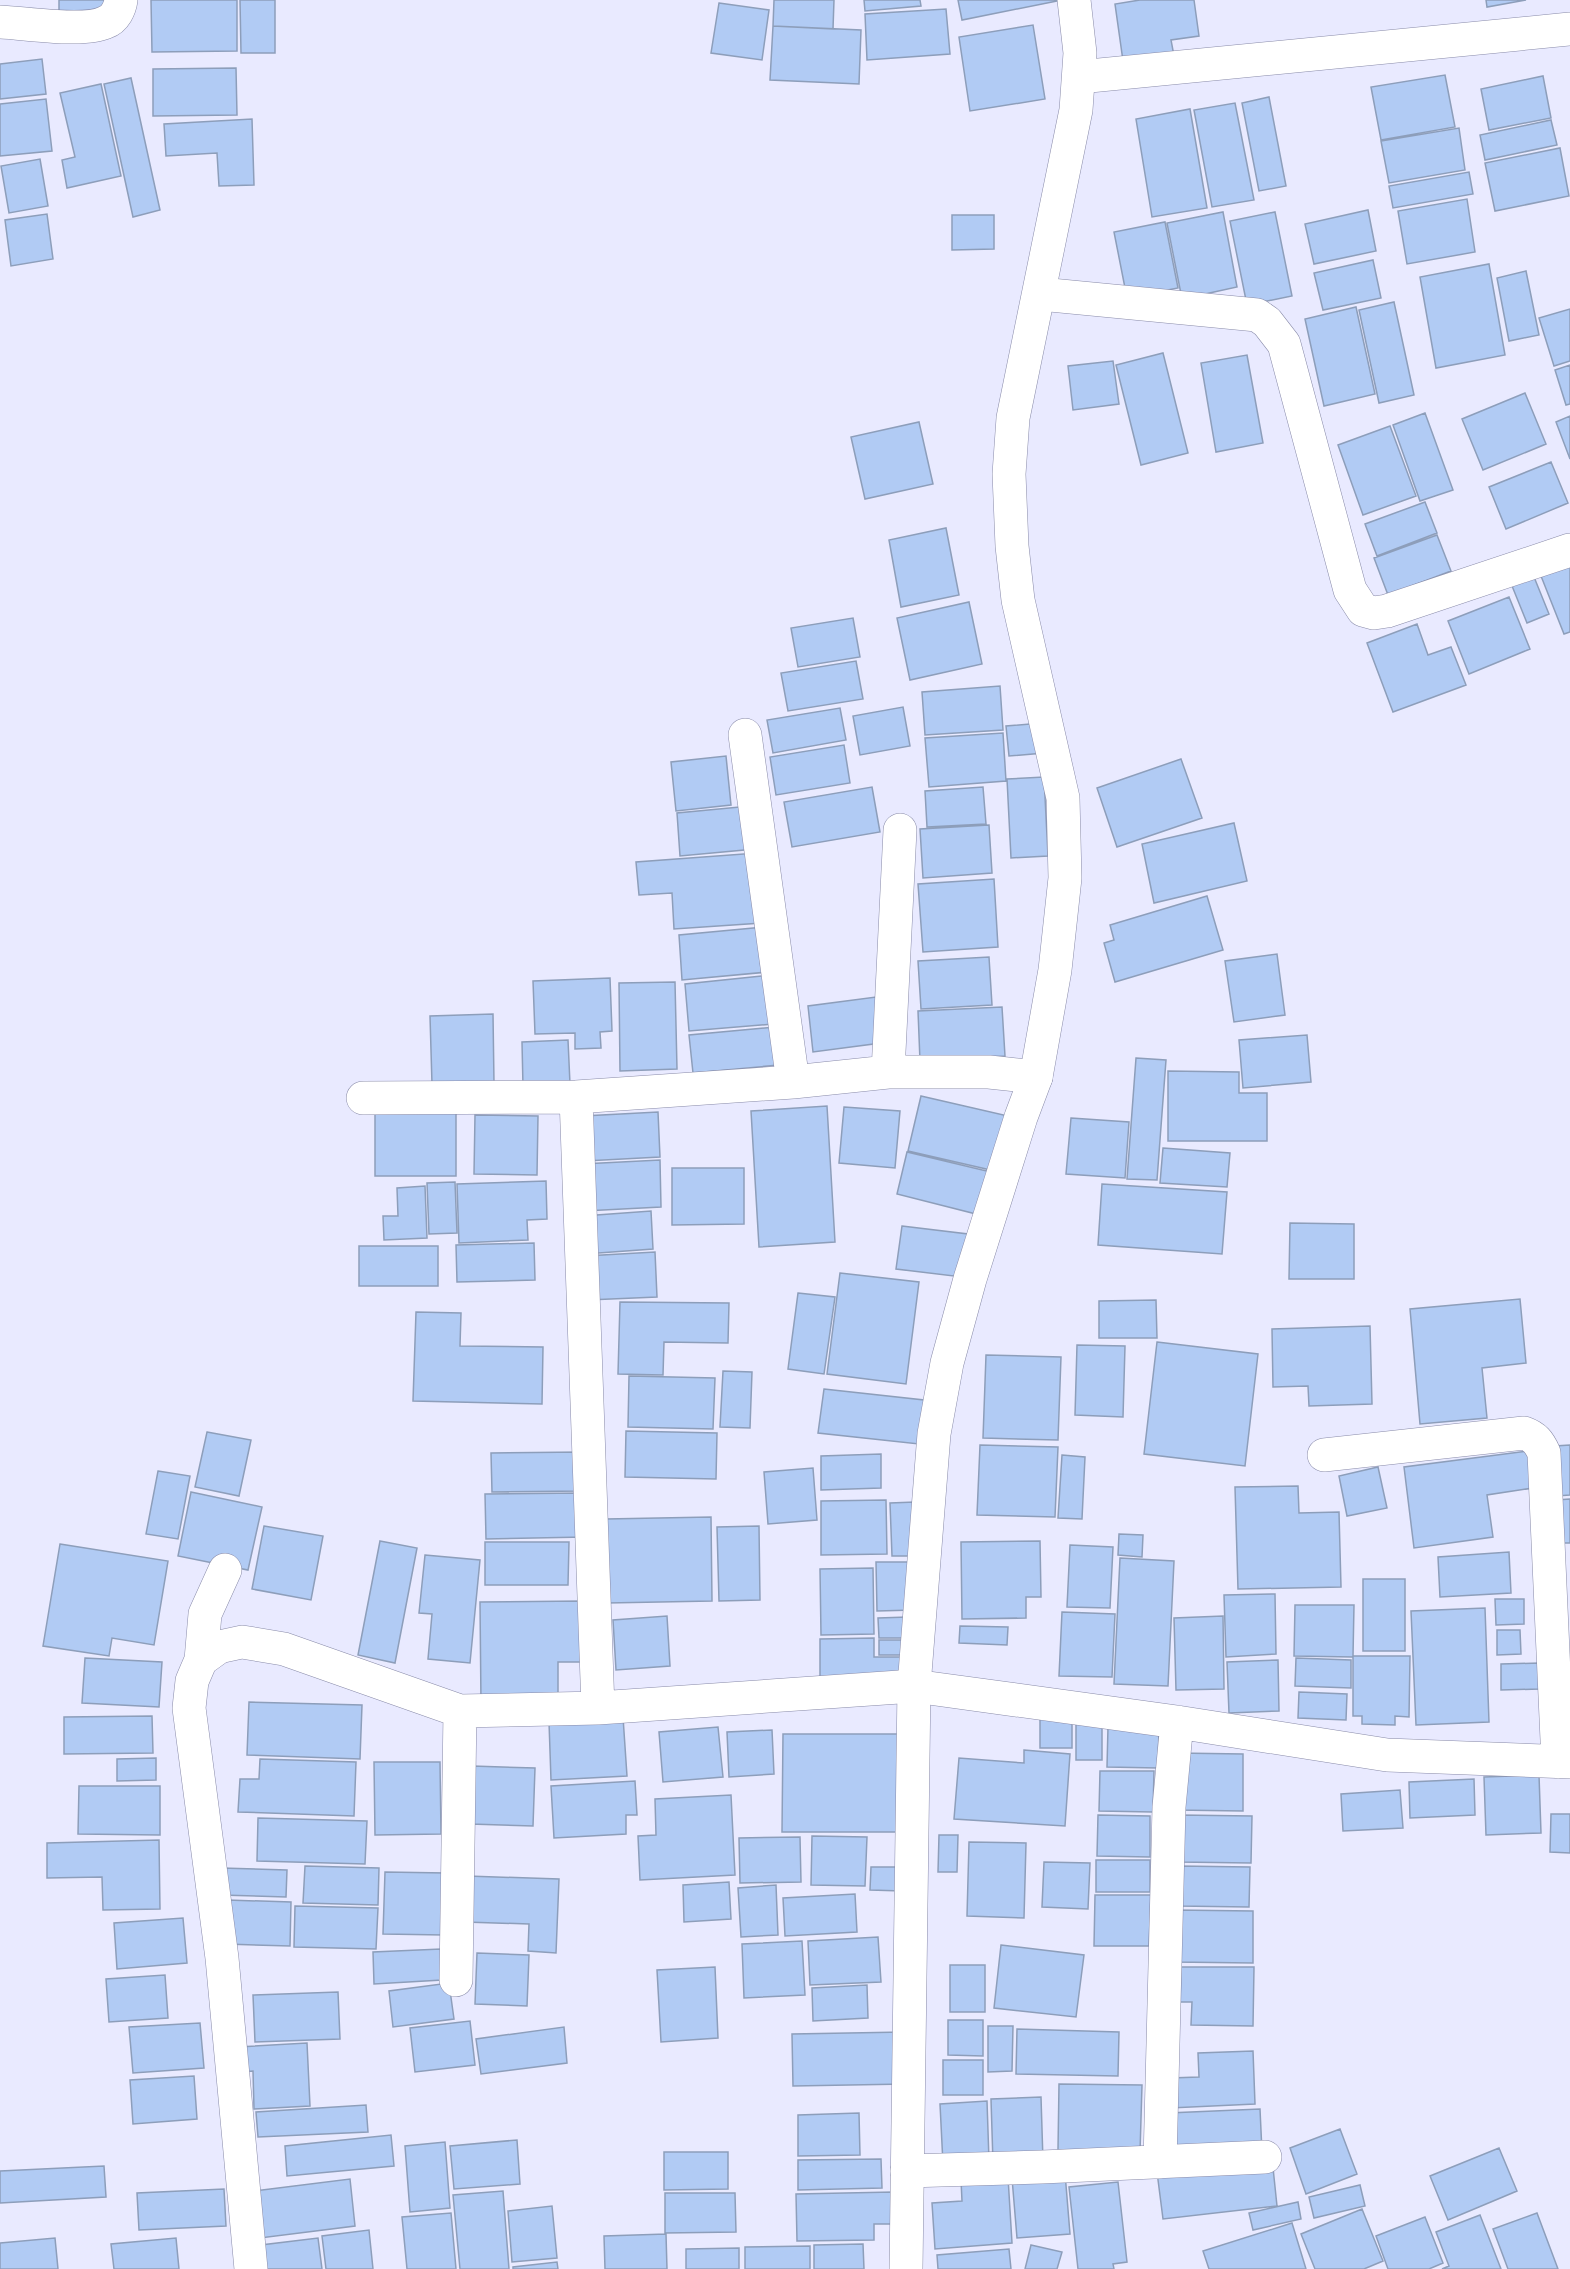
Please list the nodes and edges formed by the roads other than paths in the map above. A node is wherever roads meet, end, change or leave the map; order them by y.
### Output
1 (121, 0) edge
2 (1074, 0) edge
3 (0, 22) edge
4 (1570, 28) edge
5 (1079, 77) junction
6 (1040, 294) junction
7 (1570, 550) edge
8 (745, 735) dead end
9 (900, 830) dead end
10 (888, 1072) junction
11 (1036, 1077) junction
12 (793, 1082) junction
13 (576, 1097) junction
14 (363, 1098) dead end
15 (1324, 1455) dead end
16 (225, 1570) dead end
17 (201, 1660) junction
18 (914, 1686) junction
19 (598, 1708) junction
20 (460, 1711) junction
21 (1177, 1722) junction
22 (1564, 1762) edge
23 (456, 1980) dead end
24 (1265, 2157) dead end
25 (1160, 2162) junction
26 (907, 2171) junction
27 (251, 2269) edge
28 (906, 2269) edge

1 - 3 street
2 - 5 street
4 - 5 street
5 - 6 street
6 - 7 street
6 - 11 street
8 - 12 street
9 - 10 street
10 - 11 street
10 - 12 street
11 - 18 street
12 - 13 street
13 - 14 street
13 - 19 street
15 - 22 street
16 - 17 street
17 - 20 street
17 - 27 street
18 - 19 street
18 - 21 street
18 - 26 street
19 - 20 street
20 - 23 street
21 - 22 street
21 - 25 street
24 - 25 street
25 - 26 street
26 - 28 street

